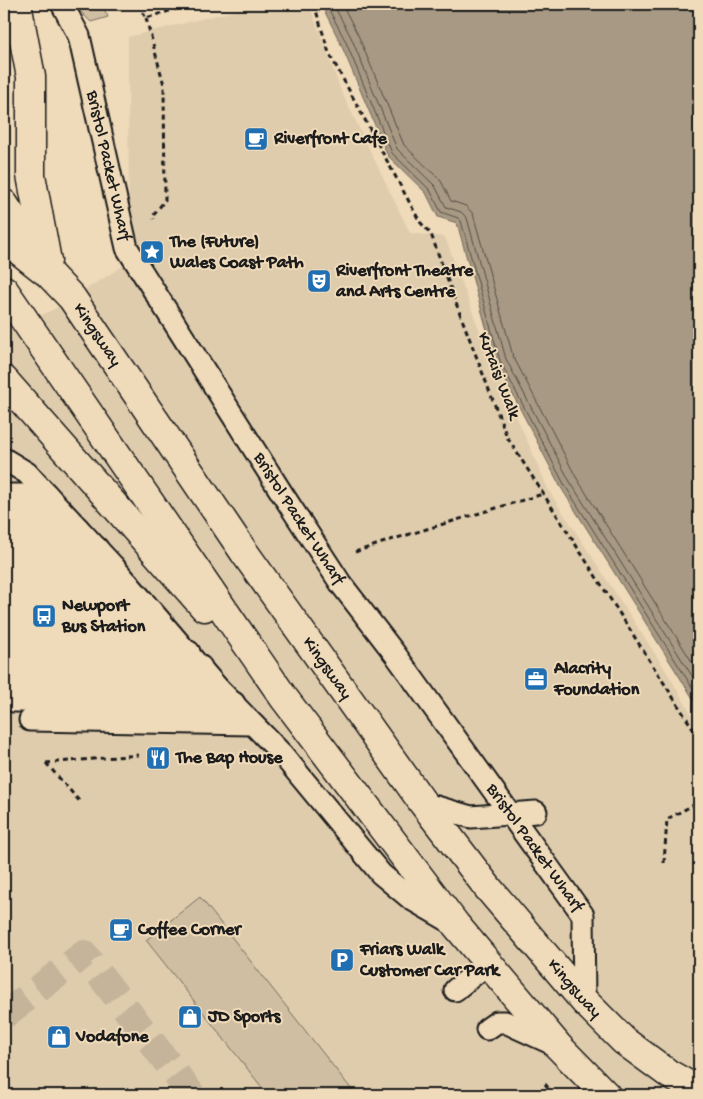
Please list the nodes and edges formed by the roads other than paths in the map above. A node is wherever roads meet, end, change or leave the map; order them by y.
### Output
1 (17, 4) edge
2 (62, 4) edge
3 (4, 204) edge
4 (4, 243) edge
5 (50, 275) junction
6 (4, 290) edge
7 (4, 380) edge
8 (4, 459) edge
9 (4, 478) edge
10 (31, 478) junction
11 (4, 495) edge
12 (54, 503) junction
13 (4, 510) edge
14 (4, 527) edge
15 (78, 528) junction
16 (4, 546) edge
17 (97, 548) junction
18 (4, 564) edge
19 (114, 567) junction
20 (4, 581) edge
21 (135, 591) junction
22 (4, 598) edge
23 (4, 615) edge
24 (158, 619) junction
25 (4, 633) edge
26 (172, 635) junction
27 (4, 651) edge
28 (195, 660) junction
29 (4, 668) edge
30 (216, 686) junction
31 (8, 692) edge
32 (284, 698) junction
33 (234, 703) junction
34 (30, 720) dead end
35 (252, 724) junction
36 (422, 803) junction
37 (536, 812) dead end
38 (511, 813) junction
39 (456, 925) junction
40 (487, 964) junction
41 (455, 990) dead end
42 (584, 1001) junction
43 (487, 1029) dead end
44 (558, 1046) junction
45 (699, 1091) edge
46 (606, 1095) edge

1 - 5 main road
2 - 38 lane, Bristol Packet Wharf
3 - 5 main road, Kingsway
4 - 5 main road
5 - 36 main road, Kingsway
6 - 32 main road
7 - 32 main road
8 - 10 lane
9 - 10 lane
10 - 12 lane
11 - 12 lane
12 - 13 lane
12 - 15 lane
14 - 15 lane
15 - 17 lane
16 - 17 lane
17 - 19 lane
18 - 19 lane
19 - 21 lane
20 - 21 lane
21 - 22 lane
21 - 24 lane
23 - 24 lane
24 - 26 lane
25 - 26 lane
26 - 28 lane
27 - 28 lane
28 - 29 lane
28 - 30 lane
30 - 31 lane
30 - 33 lane
31 - 33 lane
32 - 39 main road
33 - 35 lane
34 - 35 lane
35 - 39 lane
36 - 38 lane
36 - 42 main road, Kingsway
37 - 38 lane
38 - 42 lane, Bristol Packet Wharf
39 - 40 main road
40 - 41 lane
40 - 44 main road
42 - 45 main road, Kingsway
43 - 44 lane
44 - 46 main road

